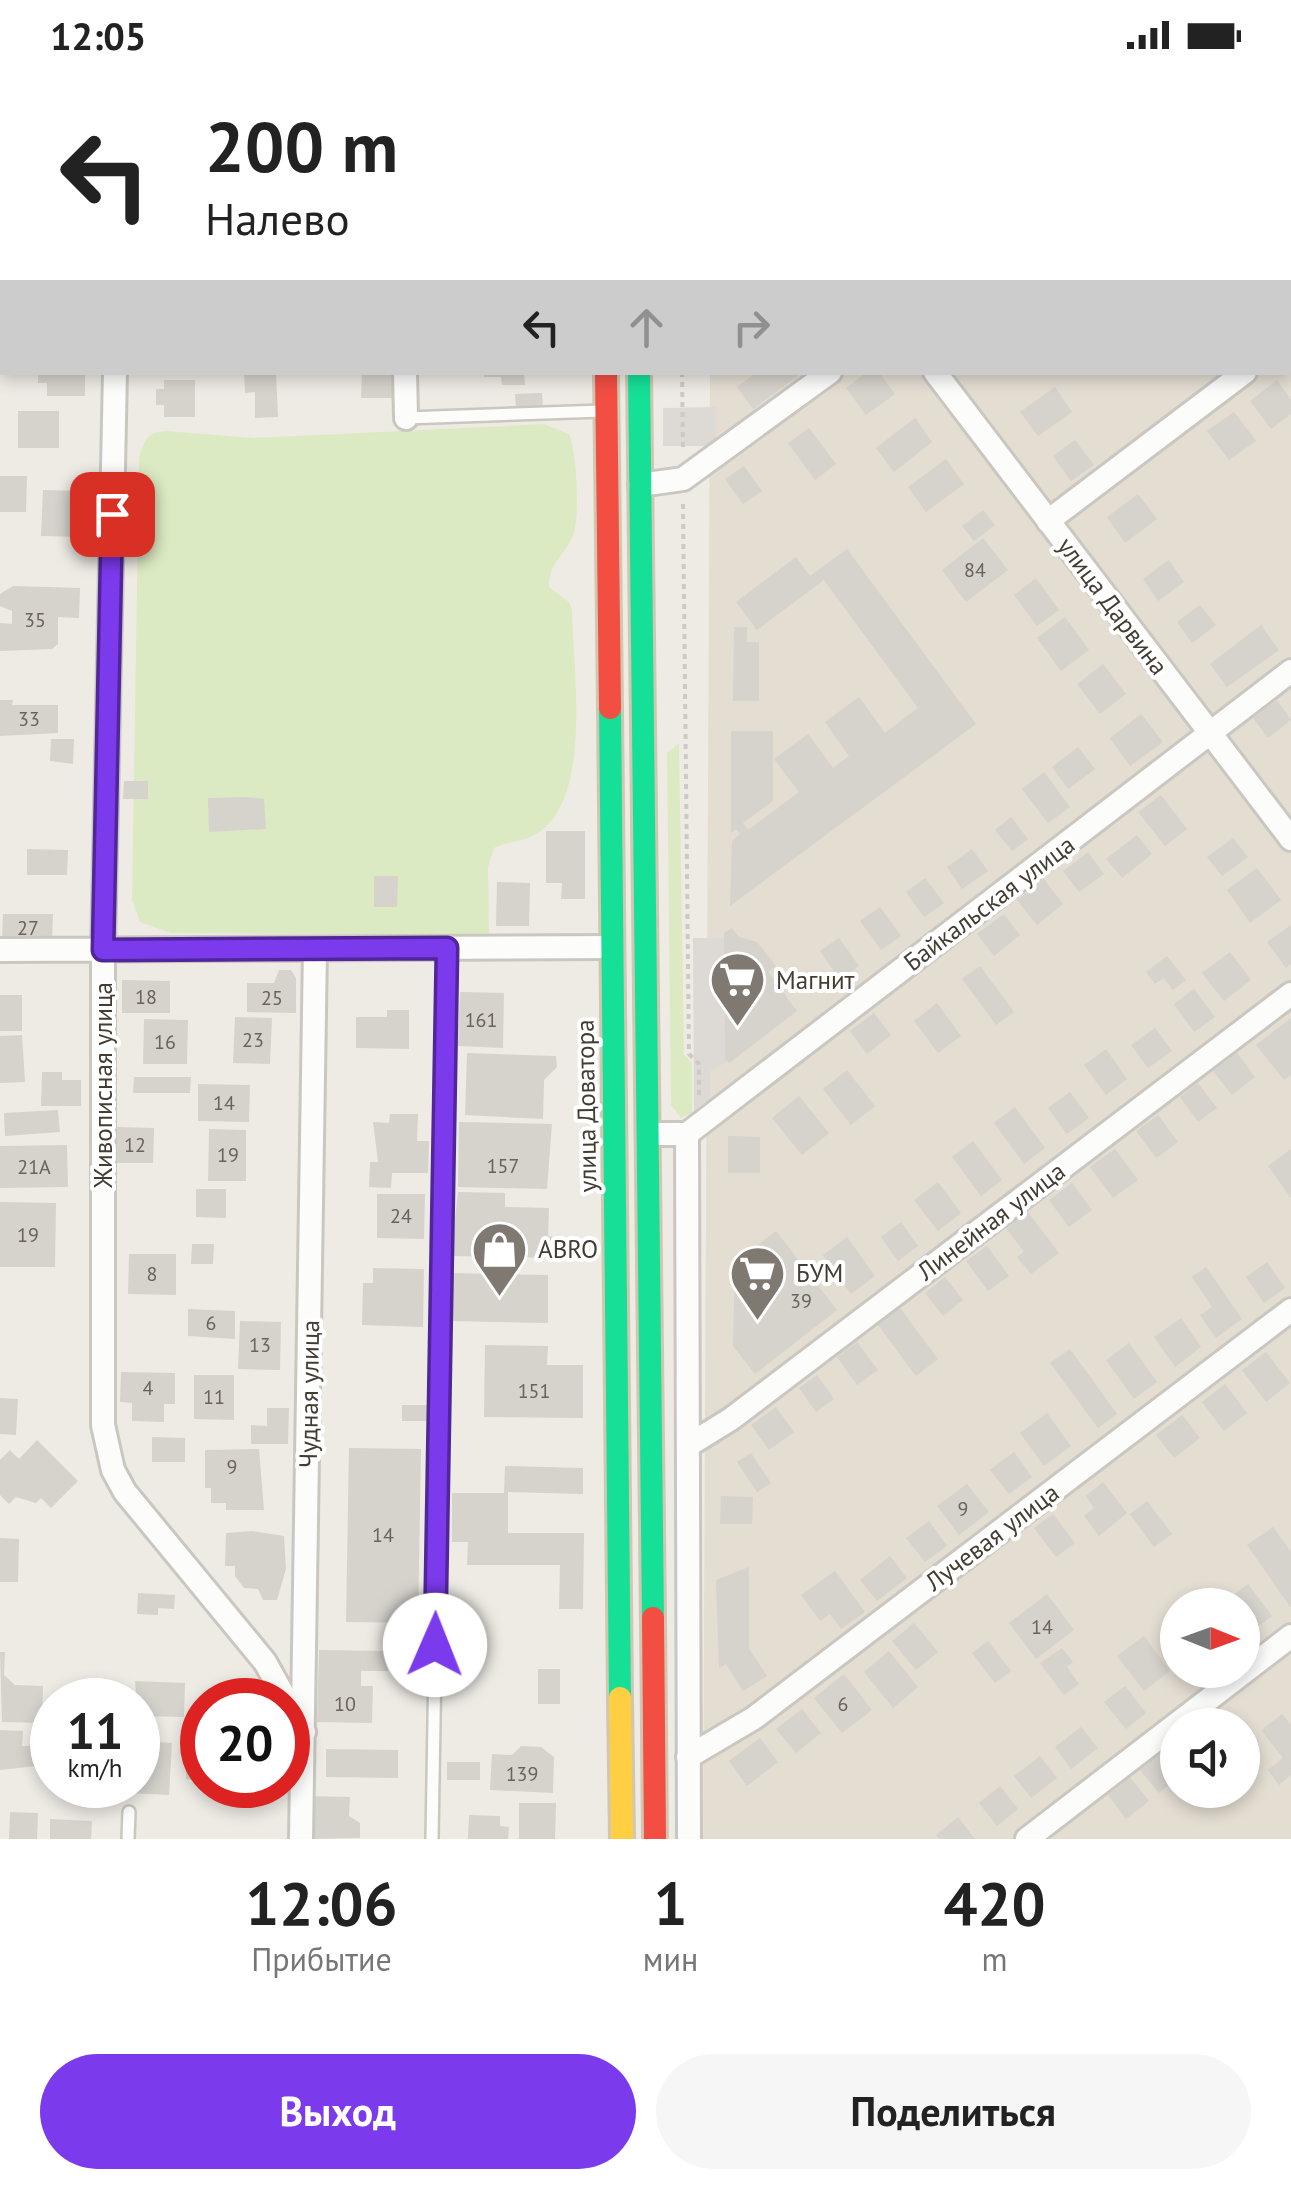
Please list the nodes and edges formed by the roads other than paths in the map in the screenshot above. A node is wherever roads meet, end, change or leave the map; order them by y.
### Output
1 (115, 375) edge
2 (405, 375) edge
3 (606, 375) edge
4 (639, 375) edge
5 (826, 375) edge
6 (937, 375) edge
7 (1241, 375) edge
8 (606, 411) junction
9 (406, 418) joint
10 (640, 484) junction
11 (1048, 521) junction
12 (1291, 671) edge
13 (1210, 734) junction
14 (1291, 838) edge
15 (612, 947) junction
16 (315, 948) junction
17 (447, 948) junction
18 (0, 950) edge
19 (103, 950) junction
20 (1291, 994) edge
21 (693, 1129) junction
22 (648, 1134) junction
23 (1291, 1310) edge
24 (689, 1445) junction
25 (1291, 1636) edge
26 (274, 1678) edge
27 (305, 1678) edge
28 (688, 1758) junction
29 (302, 1808) edge
30 (129, 1812) dead end
31 (128, 1839) edge
32 (301, 1839) edge
33 (432, 1839) edge
34 (622, 1839) edge
35 (654, 1839) edge
36 (689, 1839) edge
37 (1027, 1839) edge

1 - 19 street, Живописная улица
2 - 9 street
3 - 8 main road, улица Доватора
4 - 10 main road
5 - 10 street
6 - 11 street, улица Дарвина
7 - 11 street
8 - 9 lane
8 - 15 main road, улица Доватора
10 - 22 main road
11 - 13 street, улица Дарвина
12 - 13 street, Байкальская улица
13 - 14 street, улица Дарвина
13 - 21 street, Байкальская улица
15 - 17 street
15 - 34 main road, улица Доватора
16 - 17 street
16 - 19 street
16 - 27 street, Чудная улица
17 - 33 lane
18 - 19 street
19 - 26 street, Живописная улица
20 - 24 street, Линейная улица
21 - 22 street
21 - 24 street
22 - 35 main road
23 - 28 street, Лучевая улица
24 - 28 street
25 - 37 street
28 - 36 street
29 - 32 street, Чудная улица
30 - 31 lane

